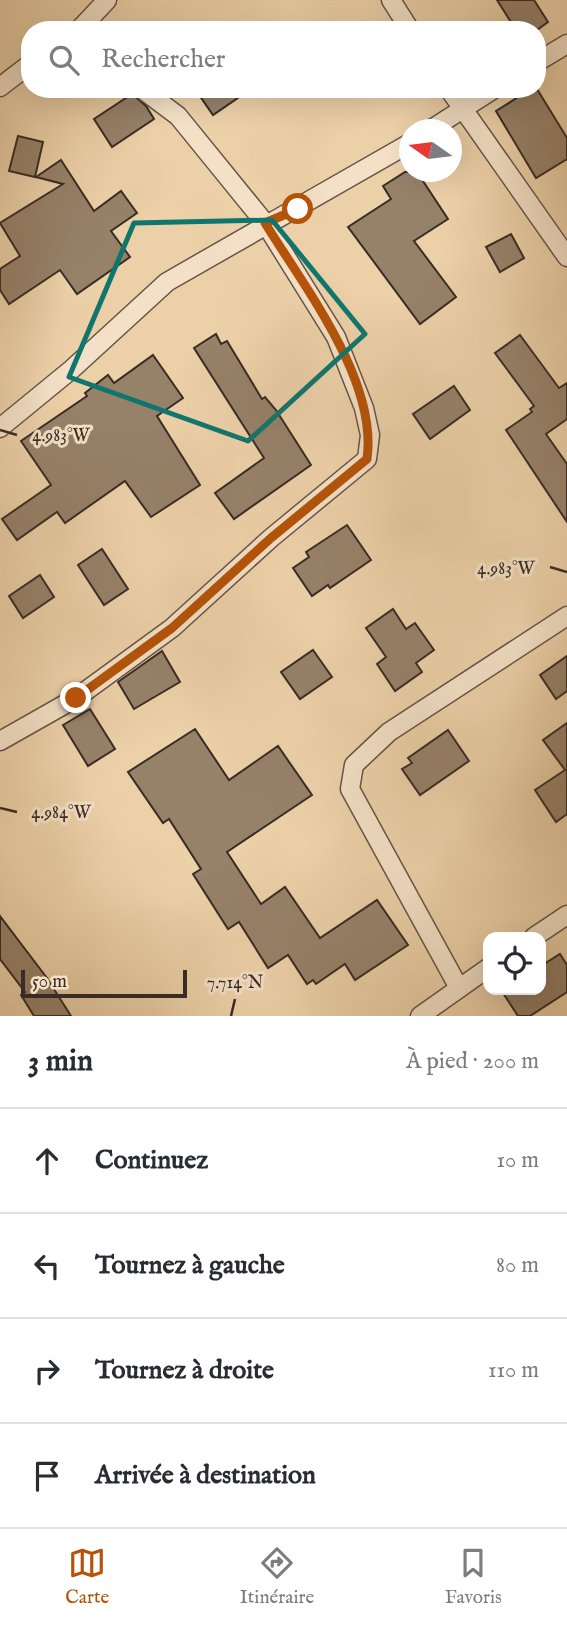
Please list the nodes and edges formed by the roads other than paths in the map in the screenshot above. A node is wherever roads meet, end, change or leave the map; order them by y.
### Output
1 (107, 0) edge
2 (391, 0) edge
3 (87, 21) edge
4 (404, 21) edge
5 (567, 44) edge
6 (546, 57) edge
7 (21, 71) edge
8 (0, 87) edge
9 (154, 98) edge
10 (455, 98) edge
11 (480, 98) edge
12 (462, 110) junction
13 (448, 119) edge
14 (399, 149) edge
15 (265, 223) junction
16 (567, 257) edge
17 (0, 428) edge
18 (567, 616) edge
19 (2, 736) edge
20 (567, 915) edge
21 (542, 932) edge
22 (483, 971) edge
23 (458, 988) junction
24 (420, 1016) edge

1 - 3 street
2 - 4 street
5 - 6 street
7 - 8 street
9 - 15 street
10 - 12 street
11 - 12 street
12 - 13 street
12 - 16 street
14 - 15 street
15 - 17 street
15 - 19 street
18 - 23 street
20 - 21 street
22 - 23 street
23 - 24 street

